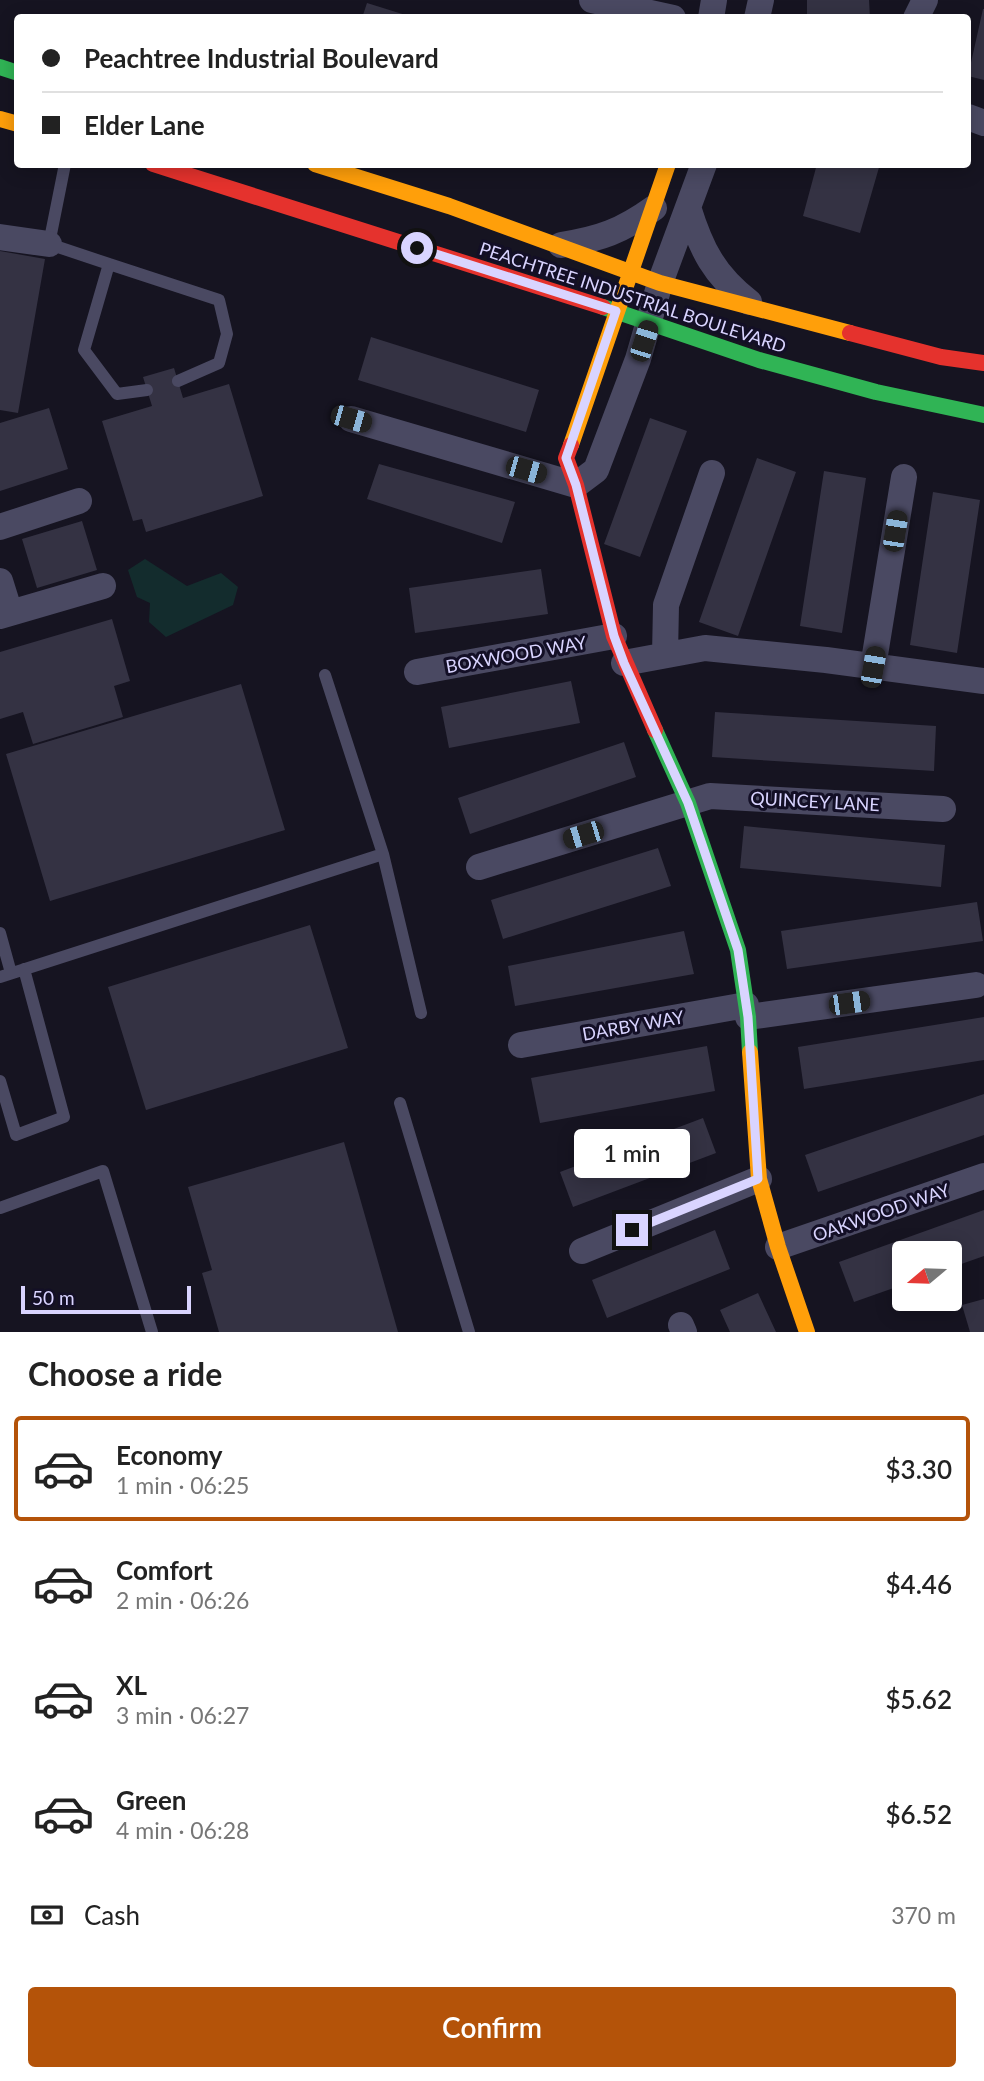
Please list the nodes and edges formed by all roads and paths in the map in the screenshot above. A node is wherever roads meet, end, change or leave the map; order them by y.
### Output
1 (592, 0) edge
2 (655, 14) edge
3 (64, 168) edge
4 (166, 168) edge
5 (328, 168) edge
6 (667, 168) edge
7 (703, 168) edge
8 (688, 207) junction
9 (654, 208) junction
10 (0, 237) edge
11 (49, 244) junction
12 (561, 246) junction
13 (109, 264) junction
14 (631, 272) junction
15 (660, 283) junction
16 (756, 308) junction
17 (616, 311) junction
18 (649, 324) junction
19 (984, 363) edge
20 (178, 381) dead end
21 (147, 390) dead end
22 (984, 415) edge
23 (351, 419) dead end
24 (712, 473) dead end
25 (904, 477) dead end
26 (576, 485) junction
27 (79, 501) dead end
28 (0, 527) edge
29 (0, 581) edge
30 (103, 586) dead end
31 (5, 615) edge
32 (614, 636) junction
33 (665, 655) junction
34 (624, 663) junction
35 (873, 667) junction
36 (417, 672) dead end
37 (325, 675) dead end
38 (984, 681) edge
39 (688, 803) junction
40 (943, 809) dead end
41 (383, 854) junction
42 (479, 867) dead end
43 (0, 933) edge
44 (12, 973) edge
45 (976, 985) dead end
46 (747, 1011) junction
47 (421, 1013) dead end
48 (521, 1045) dead end
49 (0, 1081) edge
50 (400, 1104) dead end
51 (984, 1176) edge
52 (758, 1179) junction
53 (0, 1208) edge
54 (778, 1247) junction
55 (582, 1251) dead end
56 (152, 1332) edge
57 (468, 1332) edge
58 (807, 1332) edge

1 - 2 street
3 - 11 lane
4 - 17 main road, PEACHTREE INDUSTRIAL BOULEVARD
5 - 12 main road, PEACHTREE INDUSTRIAL BOULEVARD
6 - 9 main road
7 - 8 street
8 - 15 street
8 - 16 street
9 - 12 street
9 - 14 main road
10 - 11 street
11 - 13 lane
12 - 14 main road, PEACHTREE INDUSTRIAL BOULEVARD
13 - 20 lane
13 - 21 lane
14 - 15 main road, PEACHTREE INDUSTRIAL BOULEVARD
14 - 17 main road
15 - 16 main road, PEACHTREE INDUSTRIAL BOULEVARD
15 - 18 street
16 - 19 main road, PEACHTREE INDUSTRIAL BOULEVARD
17 - 18 main road, PEACHTREE INDUSTRIAL BOULEVARD
17 - 26 main road
18 - 22 main road, PEACHTREE INDUSTRIAL BOULEVARD
18 - 26 street
23 - 26 street
24 - 33 street
25 - 35 street
26 - 32 main road
27 - 28 street
29 - 31 street
30 - 31 street
32 - 34 main road
32 - 36 street, BOXWOOD WAY
33 - 34 street
33 - 35 street
34 - 39 main road
35 - 38 street
37 - 41 lane
39 - 40 street, QUINCEY LANE
39 - 42 street, QUINCEY LANE
39 - 46 main road
41 - 44 lane
41 - 47 lane
43 - 44 lane
44 - 49 lane
45 - 46 street, DARBY WAY
46 - 48 street, DARBY WAY
46 - 52 main road
50 - 57 lane
51 - 54 street, OAKWOOD WAY
52 - 54 main road
52 - 55 street
53 - 56 lane
54 - 58 main road

